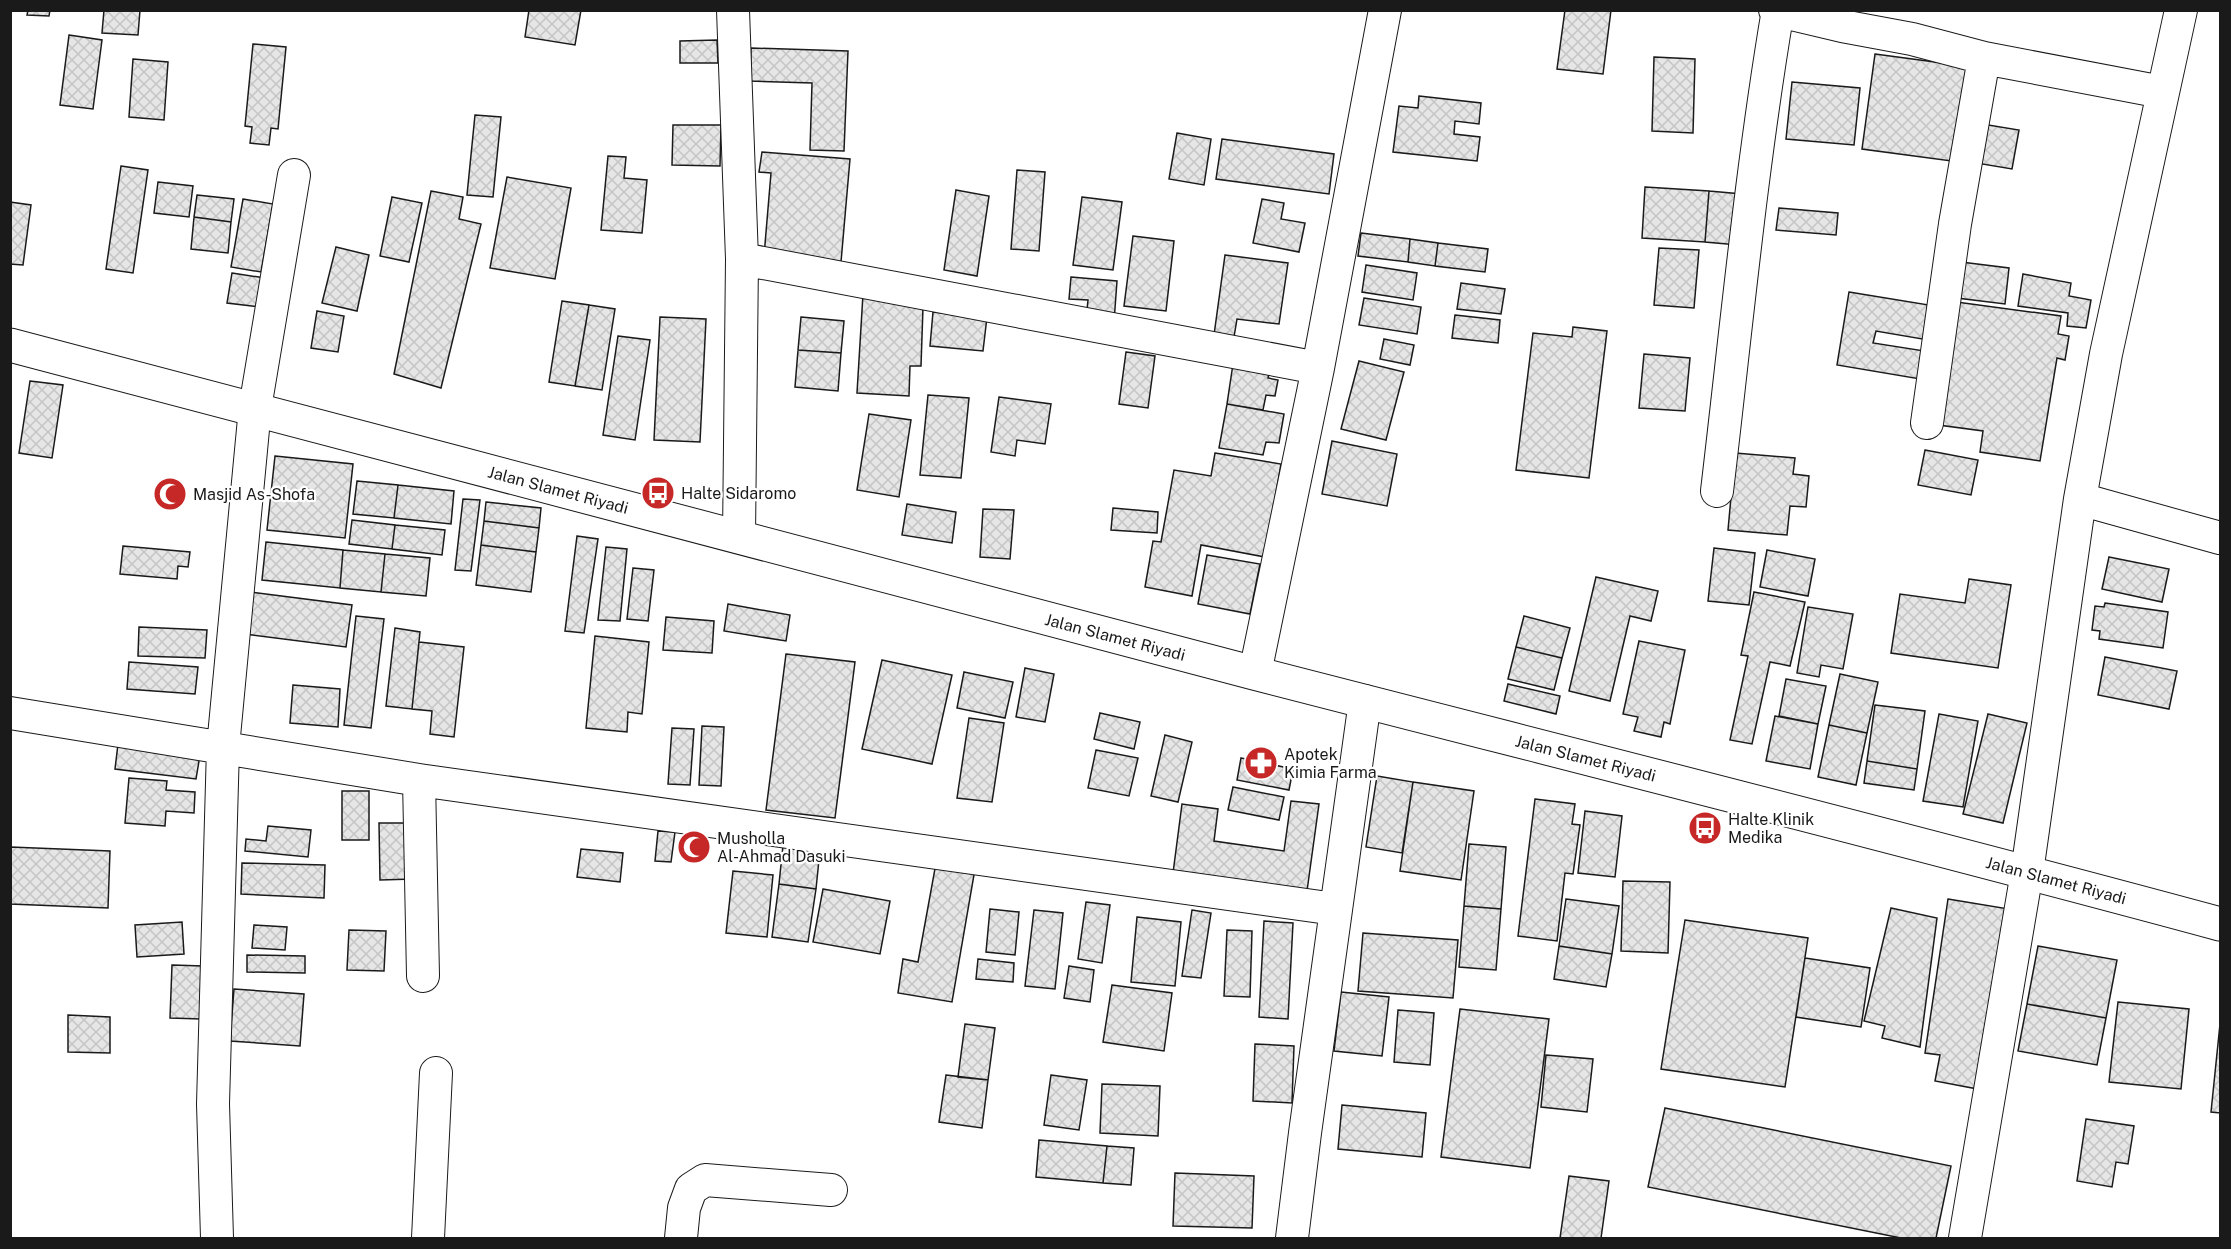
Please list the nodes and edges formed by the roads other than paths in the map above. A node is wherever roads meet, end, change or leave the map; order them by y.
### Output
1 (733, 10) edge
2 (1385, 10) edge
3 (2181, 10) edge
4 (1777, 11) edge
5 (1984, 58) junction
6 (2162, 92) junction
7 (294, 175) dead end
8 (742, 259) junction
9 (10, 345) edge
10 (1318, 368) junction
11 (255, 408) junction
12 (1927, 423) dead end
13 (1717, 491) dead end
14 (2080, 499) junction
15 (739, 537) junction
16 (2220, 538) edge
17 (1255, 673) junction
18 (1365, 701) junction
19 (10, 713) edge
20 (223, 747) junction
21 (419, 780) junction
22 (2027, 872) junction
23 (1335, 909) junction
24 (2220, 924) edge
25 (423, 976) dead end
26 (436, 1073) dead end
27 (831, 1190) dead end
28 (217, 1239) edge
29 (428, 1239) edge
30 (681, 1239) edge
31 (1292, 1239) edge
32 (1965, 1239) edge

1 - 8 street
2 - 10 street
3 - 6 street
4 - 5 street
4 - 13 street
5 - 6 street
5 - 12 street
6 - 14 street
7 - 11 street
8 - 10 street
8 - 15 street
9 - 11 main road, Jalan Slamet Riyadi
10 - 17 street
11 - 15 main road, Jalan Slamet Riyadi
11 - 20 street
14 - 16 street
14 - 22 street
15 - 17 main road, Jalan Slamet Riyadi
17 - 18 main road, Jalan Slamet Riyadi
18 - 22 main road, Jalan Slamet Riyadi
18 - 23 street
19 - 20 street
20 - 21 street
20 - 28 street
21 - 23 street
21 - 25 street
22 - 24 main road, Jalan Slamet Riyadi
22 - 32 street
23 - 31 street
26 - 29 street
27 - 30 street

